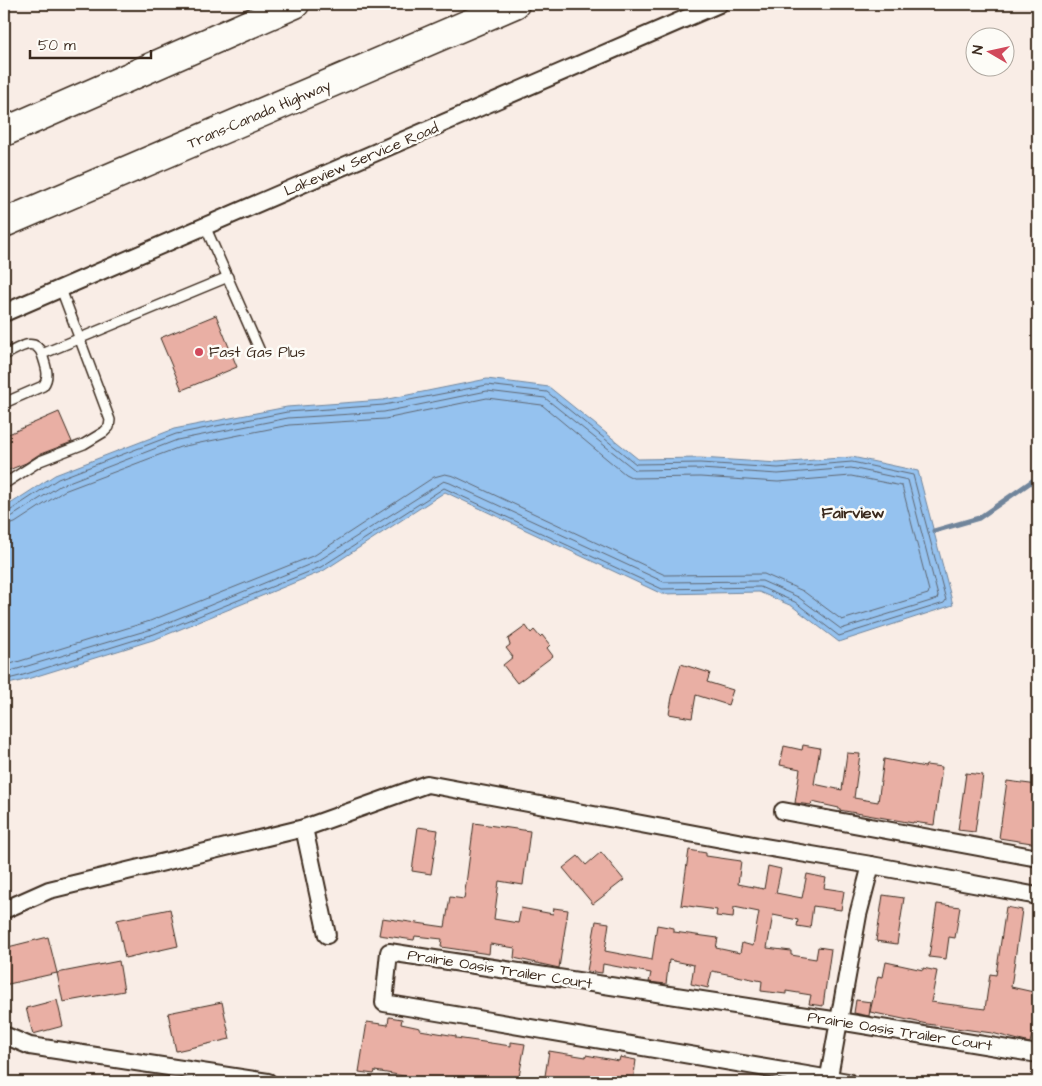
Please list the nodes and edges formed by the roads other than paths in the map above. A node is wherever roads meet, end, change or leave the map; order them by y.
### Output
1 (295, 4) edge
2 (515, 4) edge
3 (719, 4) edge
4 (4, 132) edge
5 (4, 223) edge
6 (205, 226) junction
7 (228, 277) junction
8 (61, 289) junction
9 (4, 314) edge
10 (79, 339) junction
11 (259, 349) dead end
12 (42, 354) junction
13 (4, 355) edge
14 (4, 403) edge
15 (4, 484) edge
16 (784, 811) dead end
17 (304, 828) junction
18 (1038, 858) edge
19 (871, 865) junction
20 (1038, 896) edge
21 (4, 910) edge
22 (327, 935) dead end
23 (839, 1021) junction
24 (4, 1035) edge
25 (1038, 1054) edge
26 (829, 1081) edge
27 (268, 1082) edge
28 (848, 1082) edge

1 - 4 highway
2 - 5 highway, Trans-Canada Highway
3 - 6 street, Lakeview Service Road
6 - 7 lane
6 - 8 street, Lakeview Service Road
7 - 10 lane
7 - 11 lane
8 - 9 street, Lakeview Service Road
8 - 10 lane
10 - 12 lane
10 - 15 lane
12 - 13 lane
12 - 14 lane
16 - 18 street
17 - 19 street
17 - 21 street
17 - 22 street
19 - 20 street
19 - 23 street
23 - 25 street, Prairie Oasis Trailer Court
23 - 26 street
23 - 26 street, Prairie Oasis Trailer Court
24 - 27 street
26 - 28 street, Prairie Oasis Trailer Court

